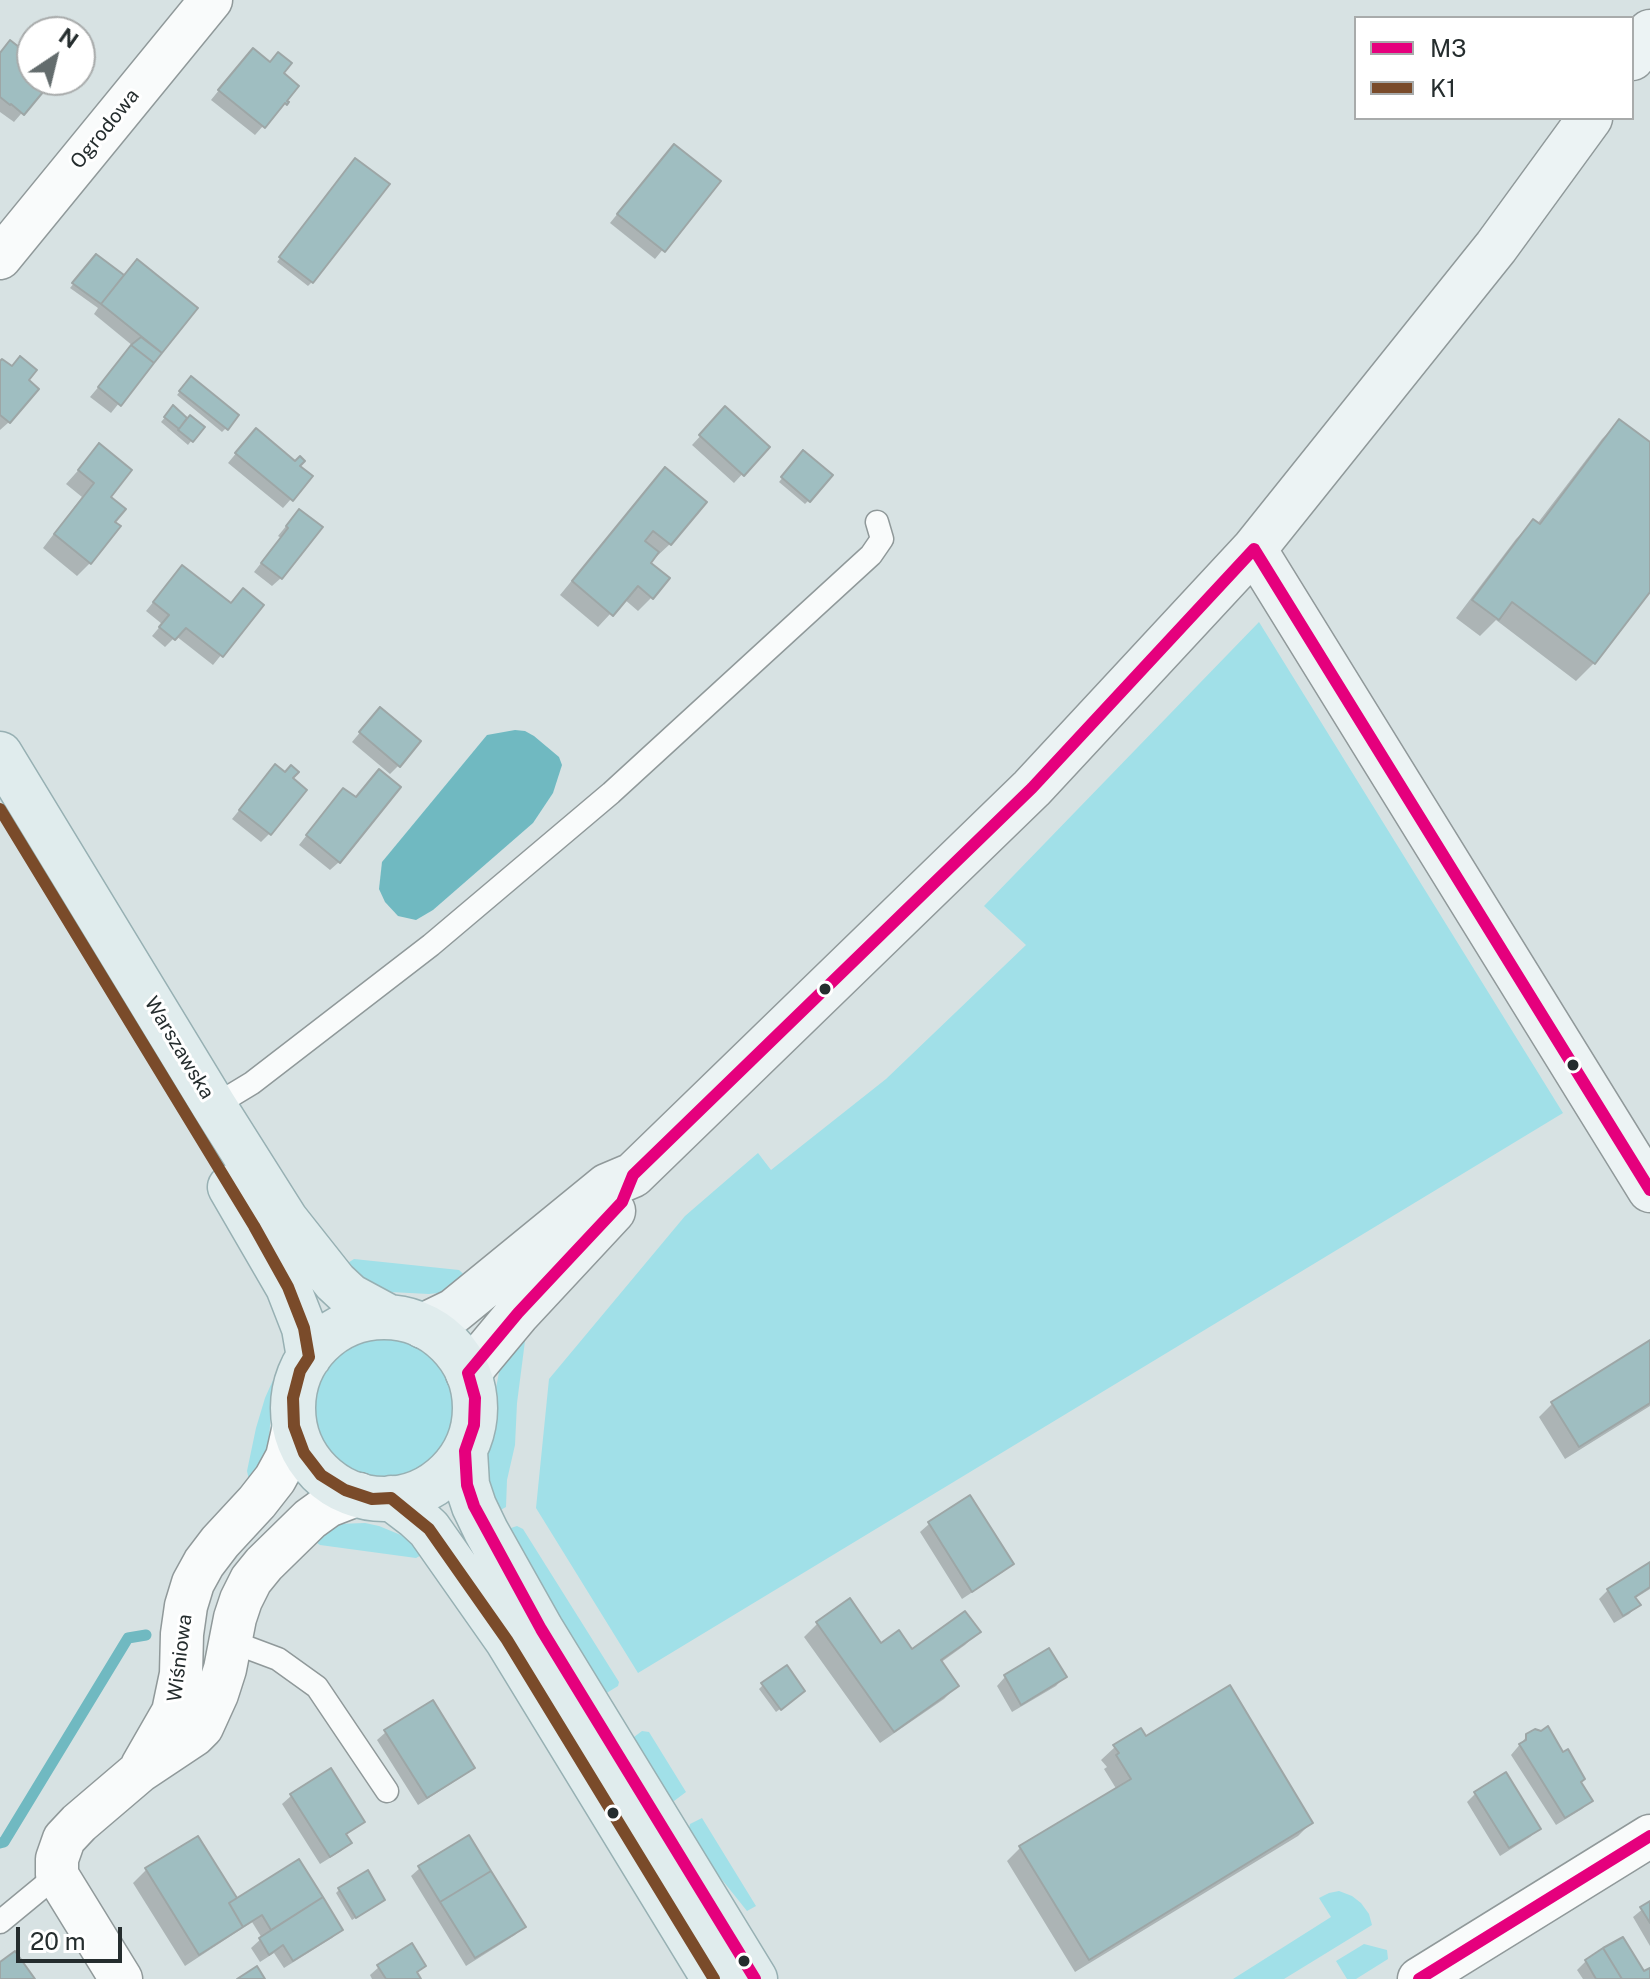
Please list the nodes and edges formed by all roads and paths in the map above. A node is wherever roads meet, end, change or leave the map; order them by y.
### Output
1 (211, 0) edge
2 (1650, 32) edge
3 (1634, 55) edge
4 (1589, 120) edge
5 (0, 258) edge
6 (877, 522) dead end
7 (1254, 549) junction
8 (0, 754) edge
9 (0, 809) edge
10 (214, 1106) junction
11 (633, 1175) junction
12 (1650, 1190) edge
13 (405, 1321) junction
14 (309, 1357) junction
15 (468, 1373) junction
16 (294, 1426) junction
17 (465, 1451) junction
18 (375, 1496) junction
19 (230, 1641) junction
20 (140, 1771) junction
21 (387, 1791) dead end
22 (1650, 1836) edge
23 (57, 1875) junction
24 (0, 1922) edge
25 (1426, 1977) edge
26 (121, 1979) edge
27 (714, 1979) edge
28 (755, 1979) edge

1 - 5 street, Ogrodowa
2 - 3 street
4 - 7 street
6 - 10 lane
7 - 11 street
7 - 12 street
8 - 10 main road, Warszawska
9 - 14 main road, Warszawska
10 - 13 main road, Warszawska
11 - 13 street
11 - 15 street
13 - 14 main road
13 - 15 main road
14 - 16 main road
15 - 17 main road
16 - 18 main road
16 - 20 street, Wiśniowa
17 - 18 main road
17 - 28 main road
18 - 19 street, Wiśniowa
18 - 27 main road
19 - 20 street, Wiśniowa
19 - 21 lane
20 - 23 street, Wiśniowa
22 - 25 street
23 - 24 lane
23 - 26 street

